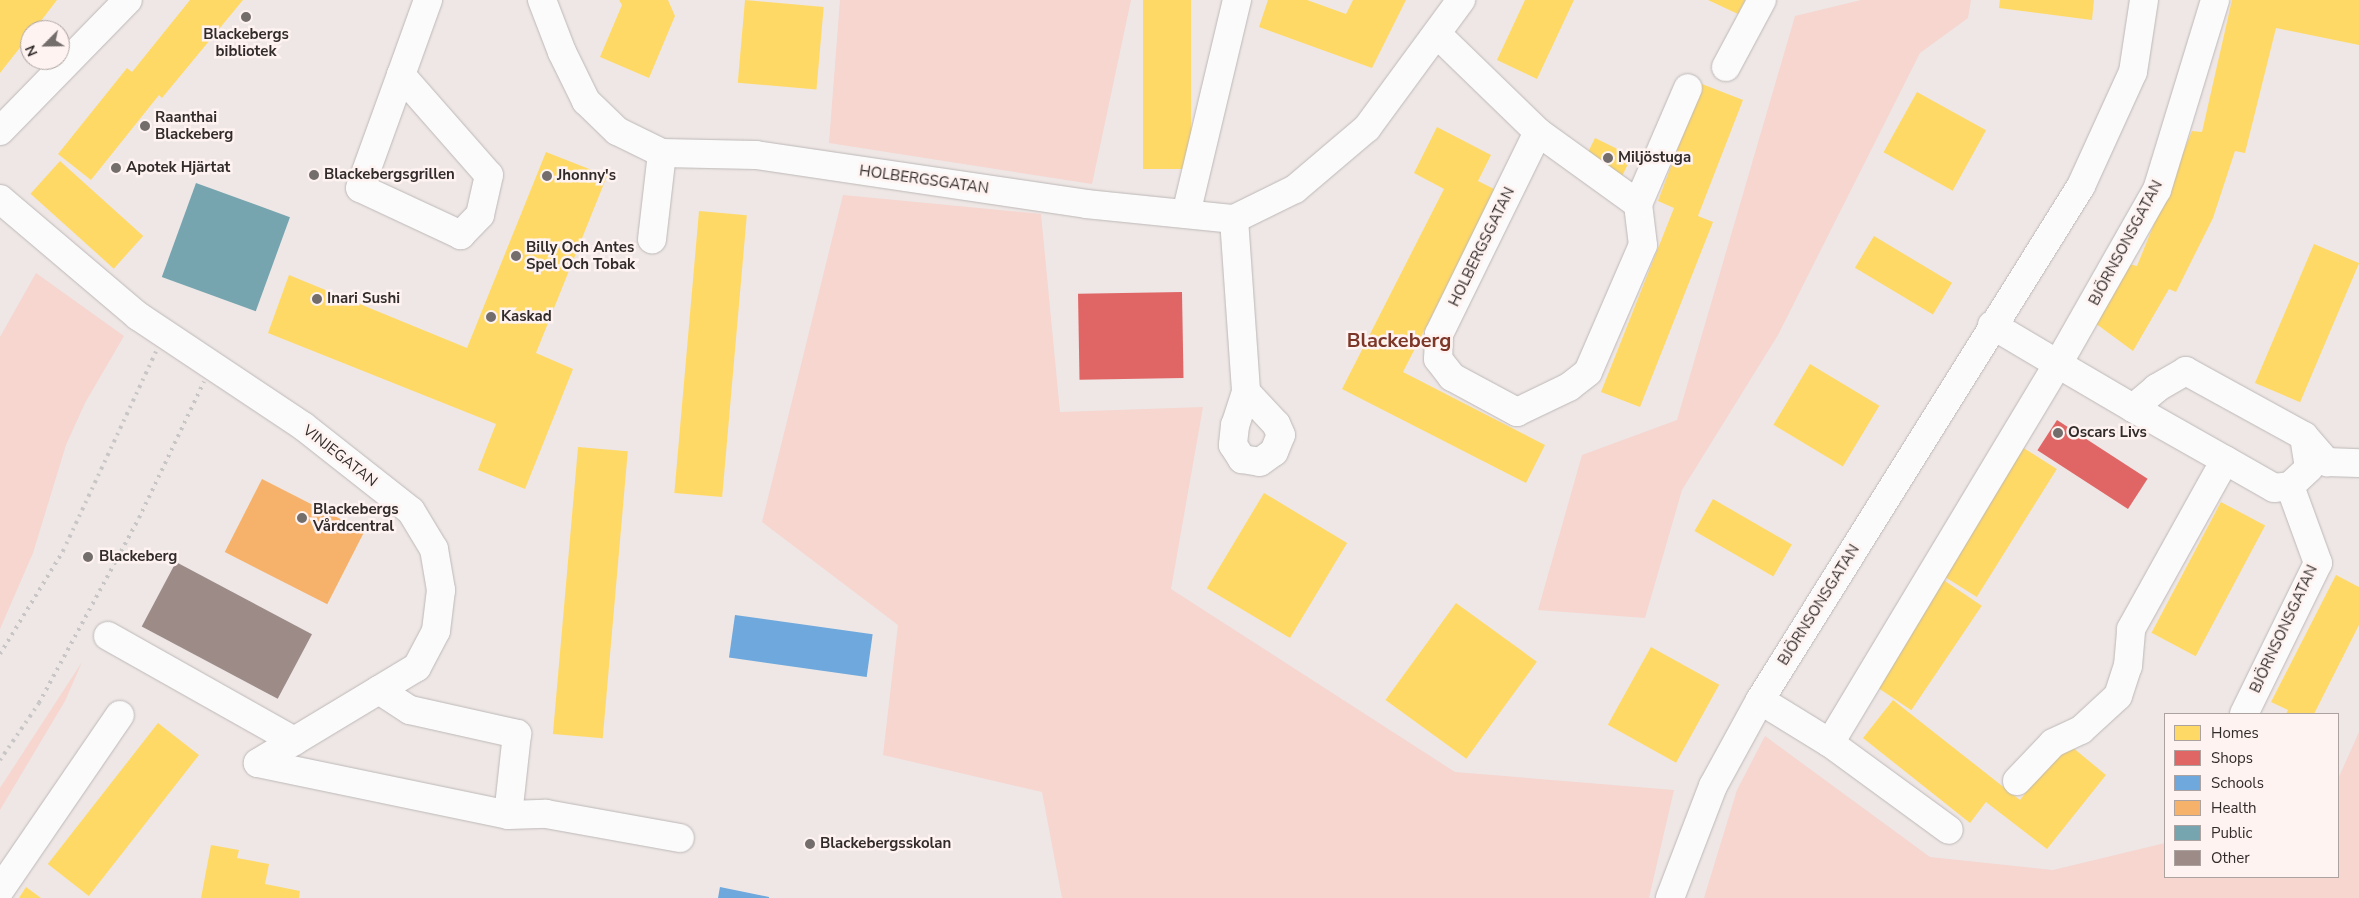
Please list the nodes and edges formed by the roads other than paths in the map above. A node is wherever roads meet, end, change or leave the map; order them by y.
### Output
1 (128, 0) edge
2 (428, 0) edge
3 (542, 0) edge
4 (1237, 0) edge
5 (1461, 0) edge
6 (1762, 0) edge
7 (2144, 0) edge
8 (2215, 0) edge
9 (1438, 35) junction
10 (1726, 67) dead end
11 (401, 75) junction
12 (1688, 88) dead end
13 (0, 131) edge
14 (1538, 132) junction
15 (662, 153) junction
16 (0, 199) edge
17 (1638, 204) junction
18 (1186, 214) junction
19 (1234, 219) junction
20 (652, 239) dead end
21 (1992, 325) junction
22 (2058, 364) junction
23 (1246, 392) dead end
24 (2134, 408) junction
25 (2304, 436) junction
26 (2225, 460) junction
27 (2359, 463) edge
28 (2290, 486) junction
29 (108, 636) dead end
30 (379, 690) junction
31 (1760, 700) junction
32 (2244, 713) edge
33 (120, 715) dead end
34 (294, 741) junction
35 (1830, 743) junction
36 (2017, 781) dead end
37 (508, 815) junction
38 (1949, 830) dead end
39 (680, 838) dead end
40 (0, 890) edge
41 (1672, 892) edge

1 - 13 street
2 - 11 street
3 - 15 street, HOLBERGSGATAN
4 - 18 street
5 - 9 street
6 - 10 street
7 - 21 street, BJÖRNSONSGATAN
8 - 22 street, BJÖRNSONSGATAN
9 - 14 street
9 - 19 street
11 - 11 street
12 - 17 street
14 - 17 street
14 - 17 street, HOLBERGSGATAN
15 - 18 street, HOLBERGSGATAN
15 - 20 street
16 - 30 street, VINJEGATAN
18 - 19 street, HOLBERGSGATAN
19 - 23 street
21 - 22 street
21 - 31 street, BJÖRNSONSGATAN
22 - 24 street
22 - 35 street, BJÖRNSONSGATAN
24 - 25 street
24 - 26 street
25 - 27 street
25 - 28 street
26 - 28 street
26 - 36 street
28 - 32 street, BJÖRNSONSGATAN
29 - 34 street
30 - 34 street, VINJEGATAN
30 - 37 street
31 - 35 street
31 - 41 street, BJÖRNSONSGATAN
33 - 40 street
34 - 37 street, VINJEGATAN
35 - 38 street
37 - 39 street

